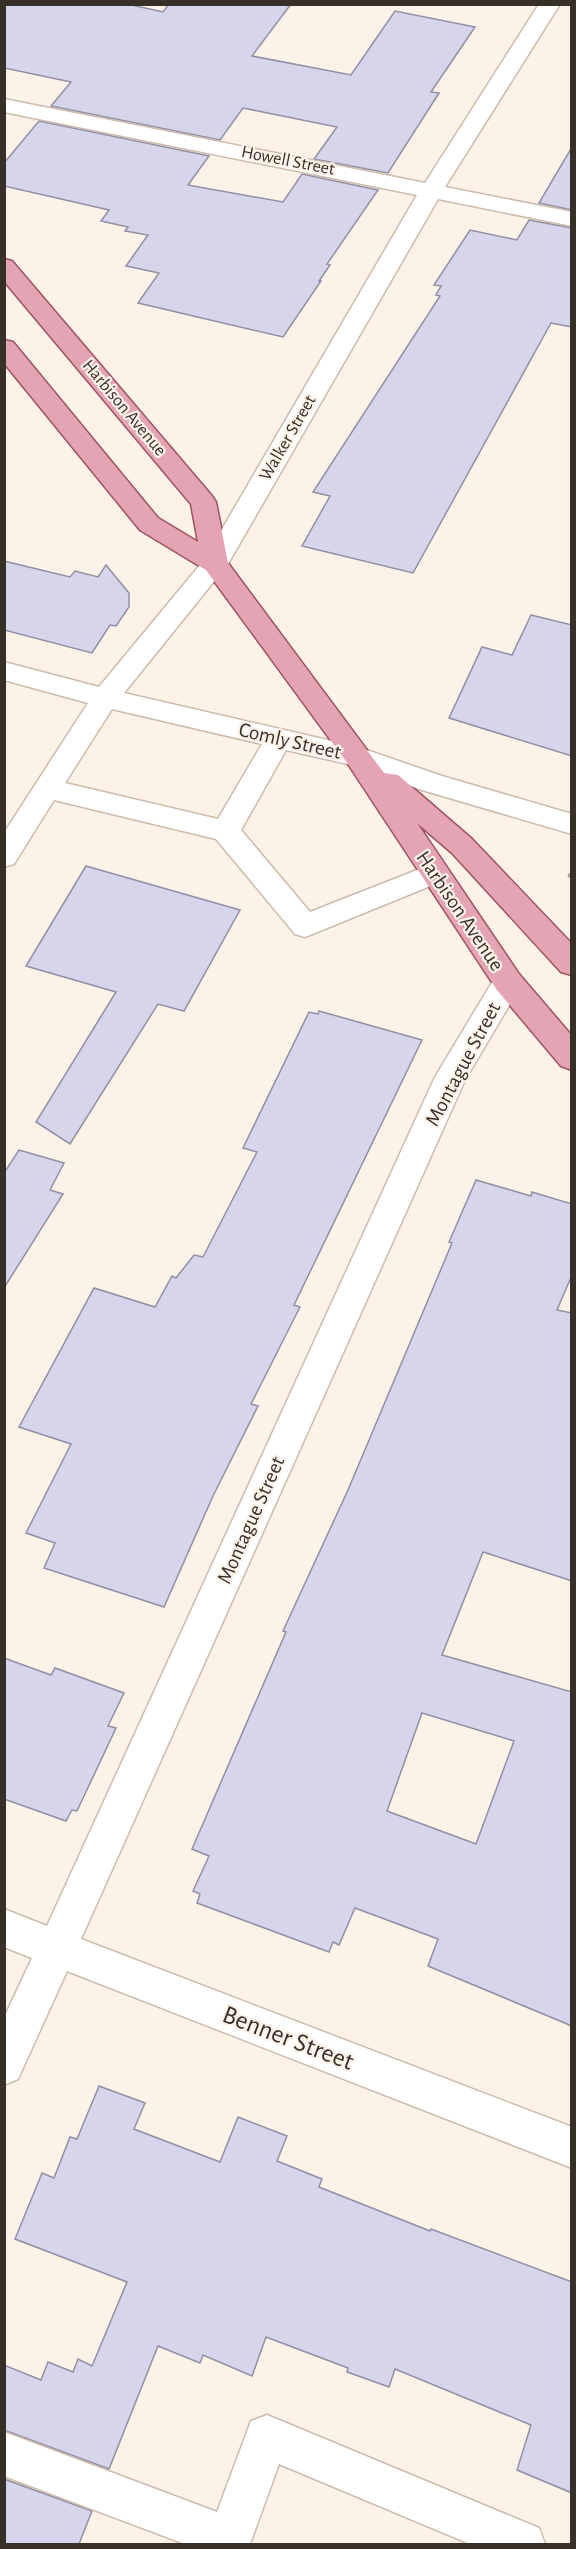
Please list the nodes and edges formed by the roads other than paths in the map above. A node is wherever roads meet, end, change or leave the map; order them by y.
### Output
1 (550, 4) edge
2 (4, 105) edge
3 (432, 189) junction
4 (572, 219) edge
5 (4, 266) edge
6 (4, 347) edge
7 (215, 564) junction
8 (4, 671) edge
9 (105, 698) junction
10 (279, 738) junction
11 (358, 757) junction
12 (48, 789) junction
13 (572, 824) edge
14 (226, 831) junction
15 (4, 857) edge
16 (435, 873) junction
17 (572, 964) edge
18 (508, 982) junction
19 (572, 1058) edge
20 (4, 1928) edge
21 (57, 1948) junction
22 (4, 2065) edge
23 (572, 2148) edge
24 (4, 2454) edge
25 (229, 2541) edge
26 (523, 2544) edge

1 - 3 street, Walker Street
2 - 3 street, Howell Street
3 - 4 street, Howell Street
3 - 7 street, Walker Street
5 - 7 main road, Harbison Avenue
6 - 7 main road, Harbison Avenue
7 - 9 street, Walker Street
7 - 11 main road, Harbison Avenue
8 - 9 street, Comly Street
9 - 10 street, Comly Street
9 - 12 street, Walker Street
10 - 11 street, Comly Street
10 - 14 street
11 - 13 street, Comly Street
11 - 16 main road, Harbison Avenue
11 - 17 main road, Harbison Avenue
12 - 14 street
12 - 15 street, Walker Street
14 - 16 street
16 - 18 main road, Harbison Avenue
18 - 19 main road, Harbison Avenue
18 - 21 street, Montague Street
20 - 21 street, Benner Street
21 - 22 street, Montague Street
21 - 23 street, Benner Street
24 - 25 street
25 - 26 street

